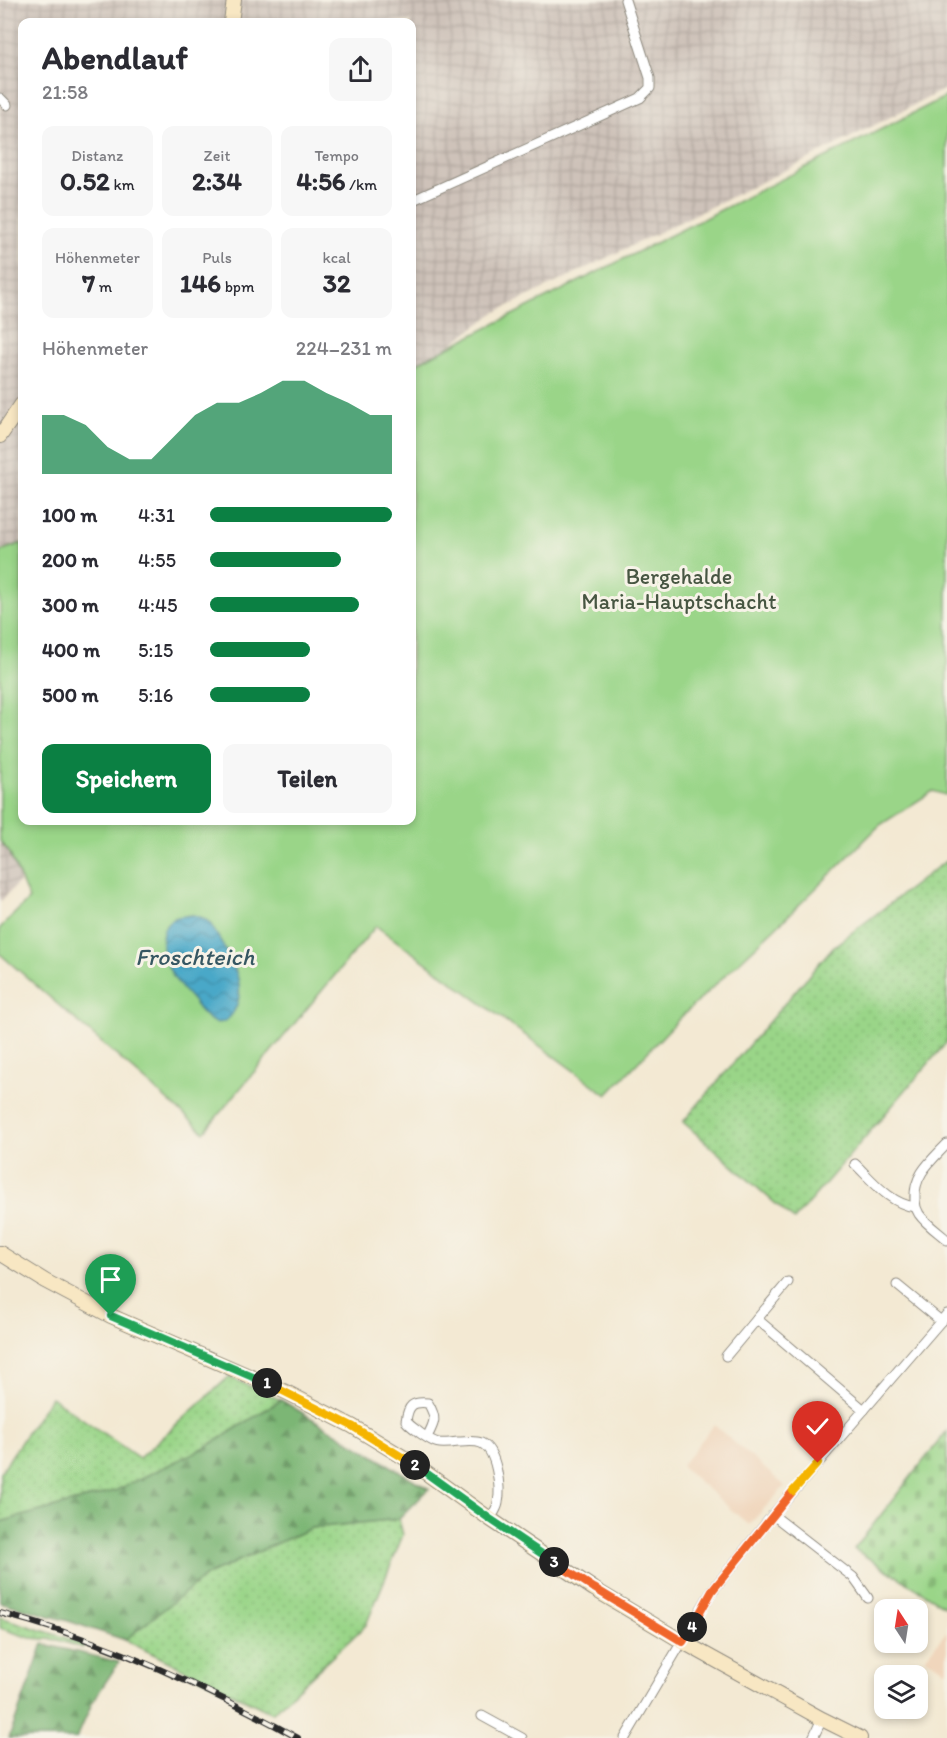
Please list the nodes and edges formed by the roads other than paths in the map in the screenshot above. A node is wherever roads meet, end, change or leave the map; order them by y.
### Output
1 (234, 0) edge
2 (625, 0) edge
3 (232, 18) edge
4 (416, 199) edge
5 (18, 410) edge
6 (0, 436) edge
7 (947, 1144) edge
8 (855, 1164) dead end
9 (915, 1207) junction
10 (947, 1240) edge
11 (0, 1252) edge
12 (788, 1282) dead end
13 (897, 1285) dead end
14 (944, 1318) edge
15 (757, 1319) junction
16 (726, 1356) dead end
17 (864, 1410) junction
18 (427, 1437) dead end
19 (773, 1515) junction
20 (490, 1519) junction
21 (868, 1598) dead end
22 (683, 1642) junction
23 (482, 1716) dead end
24 (822, 1719) junction
25 (522, 1738) edge
26 (625, 1738) edge
27 (813, 1738) edge
28 (860, 1738) edge

1 - 3 street
2 - 4 street
5 - 6 street
7 - 9 street
8 - 9 street
9 - 10 street
11 - 20 street
12 - 15 street
13 - 14 street
14 - 17 street
15 - 16 street
15 - 17 street
17 - 19 street
18 - 20 street
19 - 21 street
19 - 22 street
20 - 22 street
22 - 24 street
22 - 26 street
23 - 25 street
24 - 27 street
24 - 28 street

